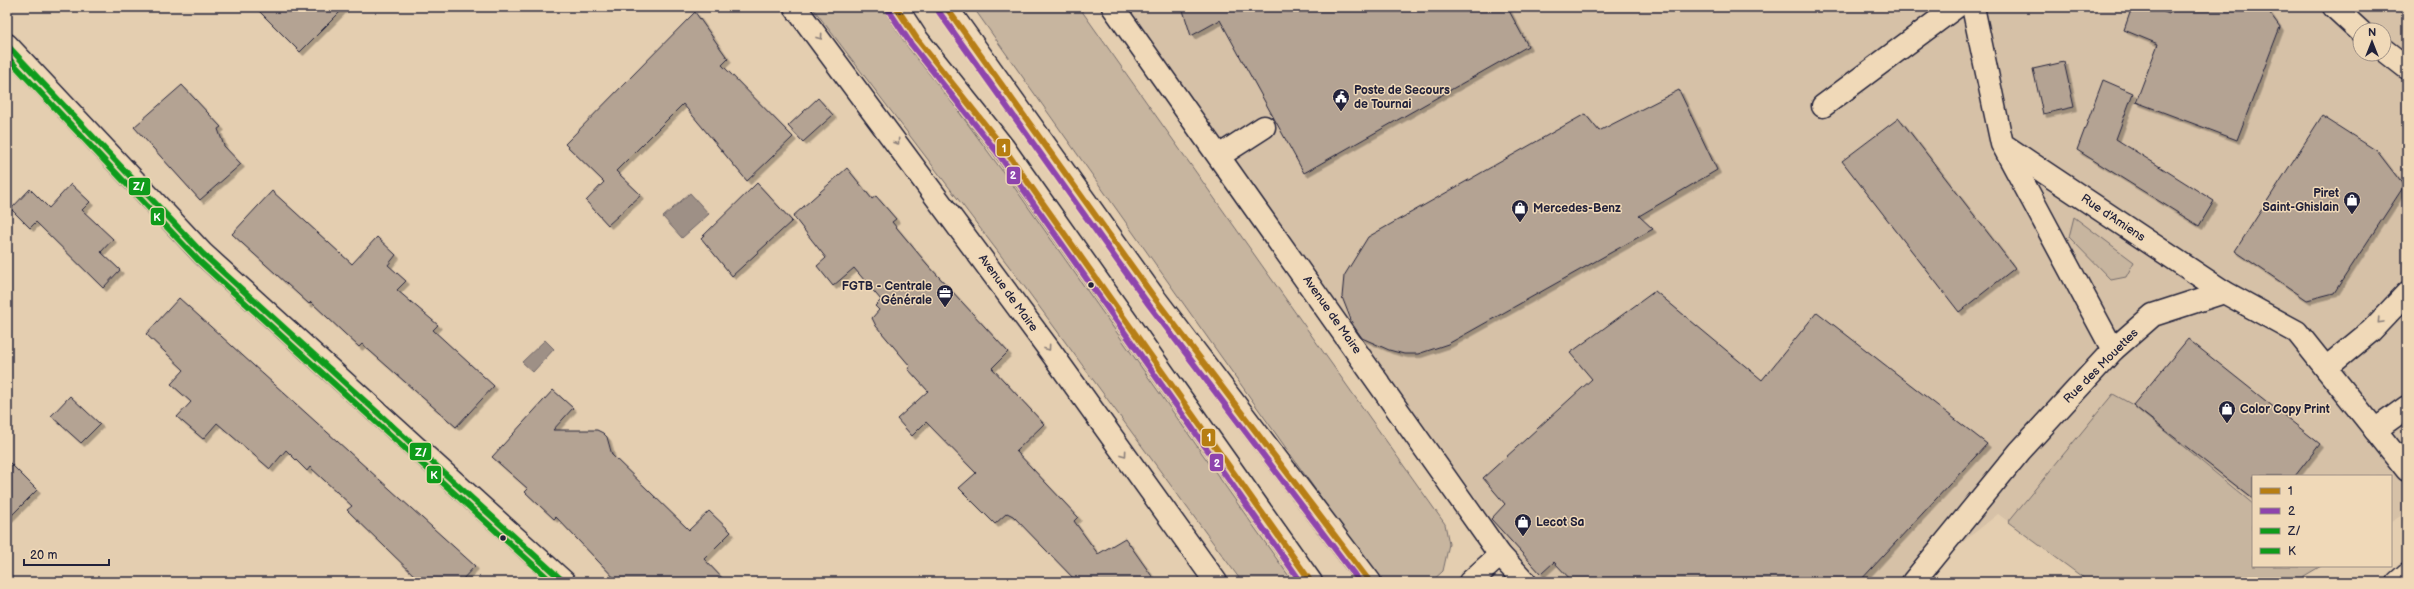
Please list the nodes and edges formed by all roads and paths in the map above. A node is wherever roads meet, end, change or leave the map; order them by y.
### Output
1 (795, 7) edge
2 (896, 7) edge
3 (946, 7) edge
4 (1113, 7) edge
5 (1956, 7) edge
6 (1973, 7) edge
7 (2334, 7) edge
8 (2352, 24) edge
9 (7, 45) edge
10 (2392, 56) edge
11 (2407, 68) edge
12 (1823, 106) dead end
13 (1264, 127) dead end
14 (2002, 144) junction
15 (1219, 156) junction
16 (2224, 292) junction
17 (2407, 292) edge
18 (2113, 350) junction
19 (2326, 368) junction
20 (2407, 407) edge
21 (2375, 430) junction
22 (2407, 470) edge
23 (1500, 555) junction
24 (2407, 574) edge
25 (564, 582) edge
26 (1216, 582) edge
27 (1311, 582) edge
28 (1370, 582) edge
29 (1470, 582) edge
30 (1525, 582) edge
31 (1913, 582) edge
32 (2398, 582) edge

1 -> 26 street, Avenue de Maire
2 - 27 street
3 - 28 street
4 - 15 street, Avenue de Maire
5 - 12 street
6 - 14 street
7 - 8 street
9 - 25 street
10 - 11 street
13 - 15 street
14 - 16 street, Rue d'Amiens
14 - 18 street
15 - 23 street, Avenue de Maire
16 - 18 street, Rue des Mouettes
16 - 19 street
17 -> 19 street
18 - 31 street, Rue des Mouettes
19 - 21 street
20 - 21 street
21 - 22 street
23 - 29 street
23 - 30 street, Avenue de Maire
24 - 32 street

